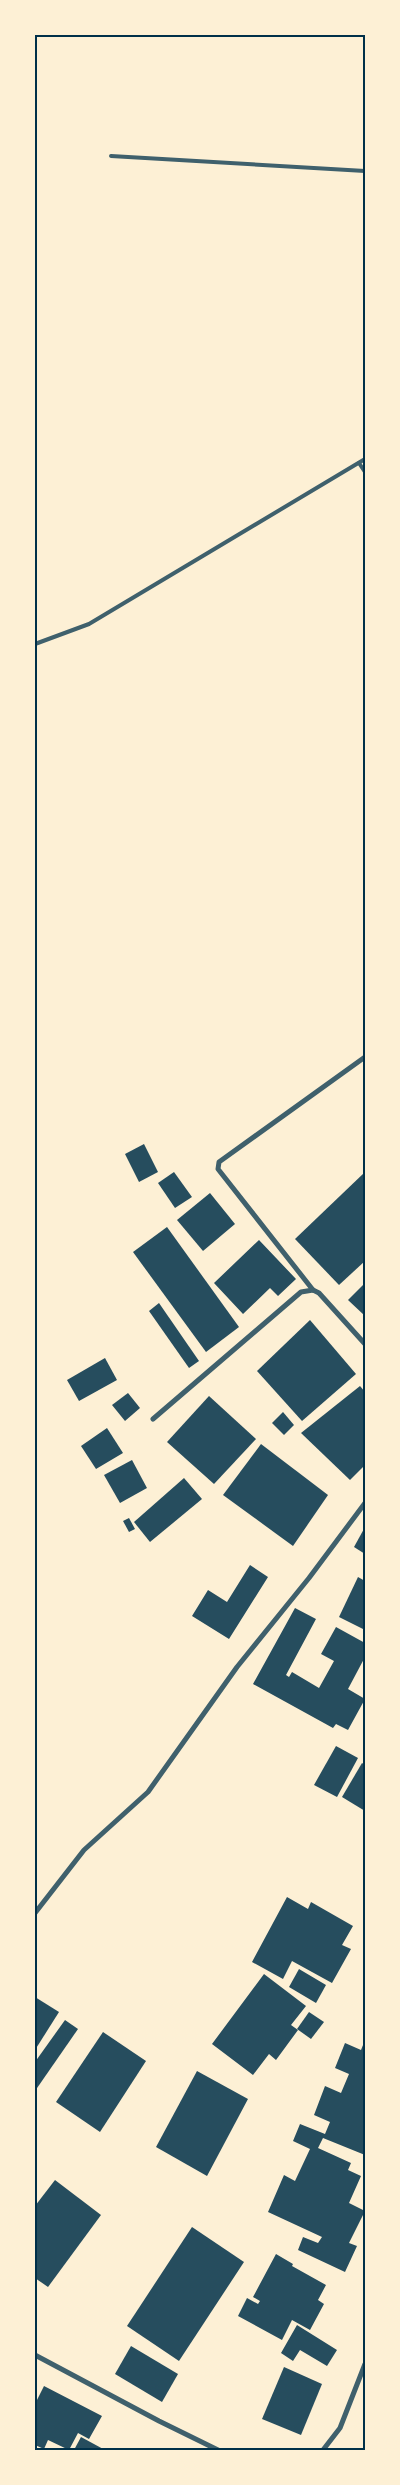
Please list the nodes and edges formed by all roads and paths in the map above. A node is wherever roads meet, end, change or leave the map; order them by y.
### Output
1 (111, 156) dead end
2 (365, 170) edge
3 (365, 459) edge
4 (359, 463) junction
5 (365, 472) edge
6 (35, 644) edge
7 (365, 1057) edge
8 (313, 1290) junction
9 (365, 1344) edge
10 (153, 1419) dead end
11 (365, 1503) edge
12 (35, 1912) edge
13 (35, 2355) edge
14 (365, 2364) edge
15 (218, 2450) edge
16 (323, 2450) edge

1 - 2 lane
3 - 4 lane
4 - 5 lane
4 - 6 lane
7 - 8 street
8 - 9 street
8 - 10 street
11 - 12 street
13 - 15 street
14 - 16 street

